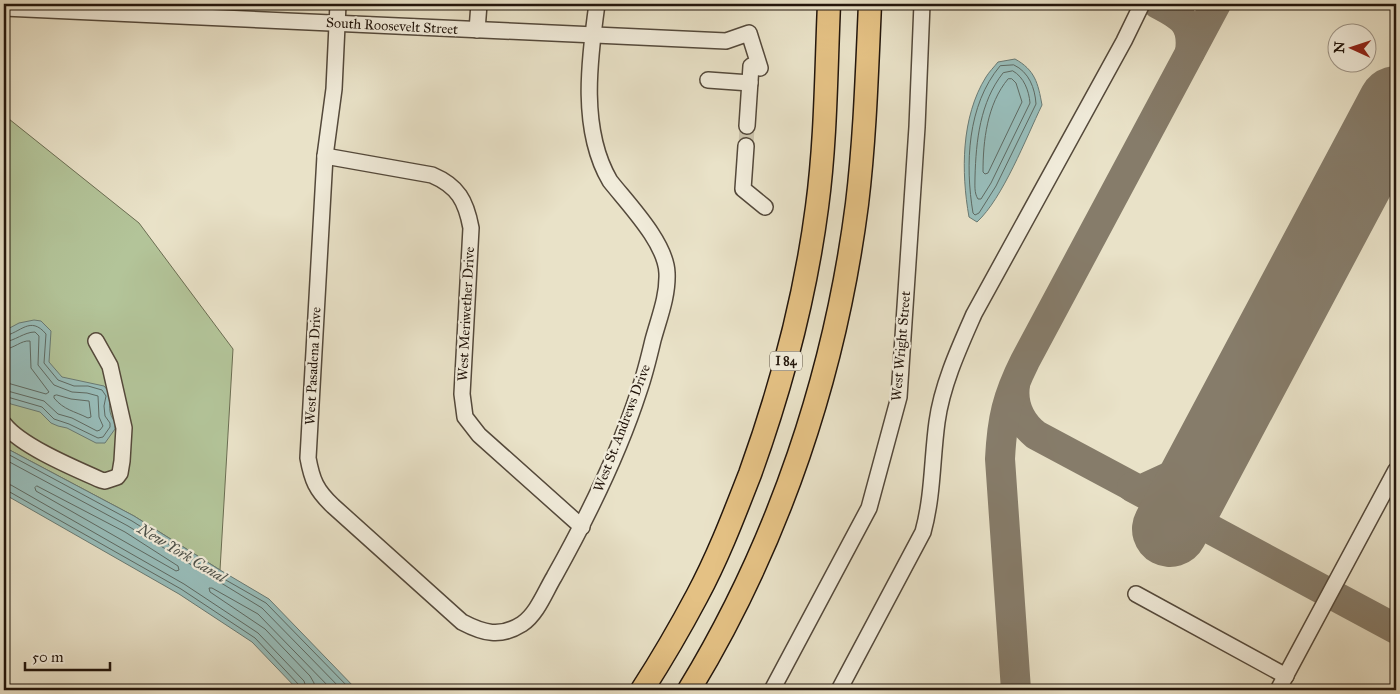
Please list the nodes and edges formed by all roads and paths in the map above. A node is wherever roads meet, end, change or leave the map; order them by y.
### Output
1 (338, 4) edge
2 (479, 4) edge
3 (597, 4) edge
4 (829, 4) edge
5 (870, 4) edge
6 (922, 4) edge
7 (1142, 4) edge
8 (4, 8) edge
9 (186, 10) edge
10 (337, 24) junction
11 (477, 30) junction
12 (592, 35) junction
13 (708, 80) dead end
14 (750, 83) junction
15 (747, 126) tunnel mouth
16 (746, 146) tunnel mouth
17 (325, 156) junction
18 (765, 207) dead end
19 (96, 340) dead end
20 (4, 424) edge
21 (1396, 470) edge
22 (582, 527) junction
23 (1136, 594) dead end
24 (501, 633) joint
25 (722, 634) junction
26 (1286, 676) junction
27 (642, 690) edge
28 (689, 690) edge
29 (694, 690) edge
30 (772, 690) edge
31 (840, 690) edge
32 (1278, 690) edge

1 - 10 street, West Pasadena Drive
2 - 11 street
3 - 12 street, West St. Andrews Drive
4 - 27 highway, I 84
5 - 25 highway
6 - 30 street, West Wright Street
7 - 31 street
8 - 9 street, South Roosevelt Street
9 - 10 street, South Roosevelt Street
10 - 11 street, South Roosevelt Street
10 - 17 street, West Pasadena Drive
11 - 12 street, South Roosevelt Street
12 - 14 street, South Roosevelt Street
12 - 22 street, West St. Andrews Drive
13 - 14 street
14 - 15 street
16 - 18 street
17 - 22 street, West Meriwether Drive
17 - 24 street, West Pasadena Drive
19 - 20 street
21 - 26 street
22 - 24 street, West St. Andrews Drive
23 - 26 street
25 - 28 highway
25 - 29 highway
26 - 32 street

